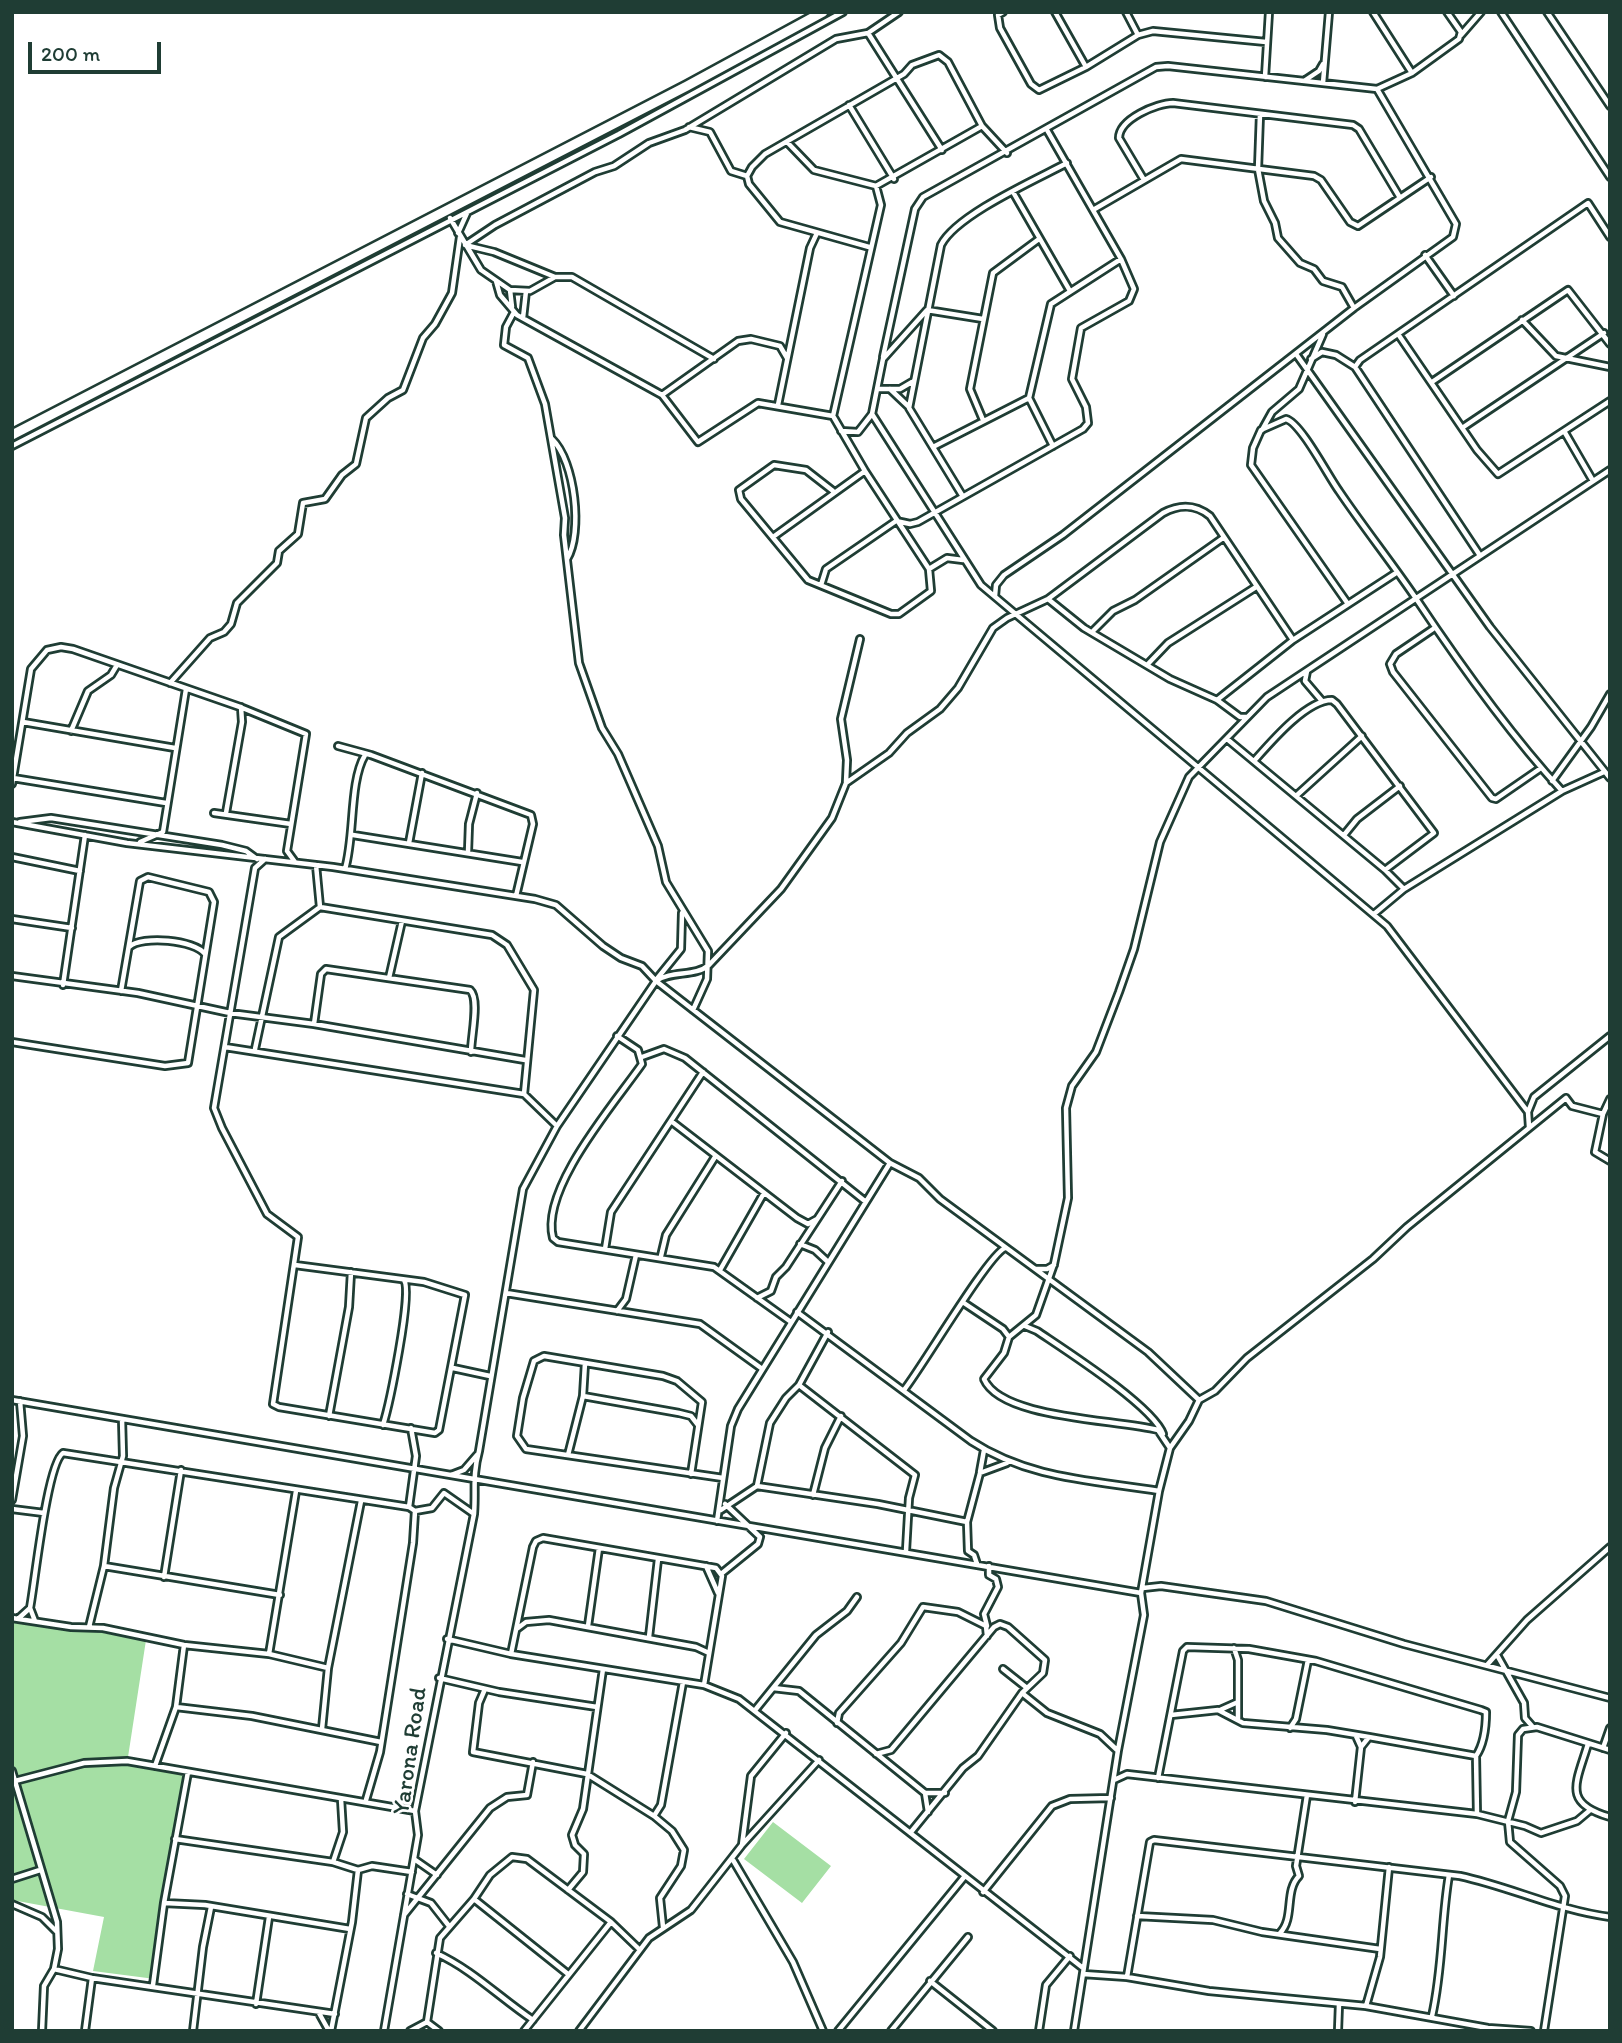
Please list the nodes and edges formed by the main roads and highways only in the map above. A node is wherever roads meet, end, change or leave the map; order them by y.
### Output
1 (823, 12) edge
2 (12, 435) edge

1 - 2 highway

